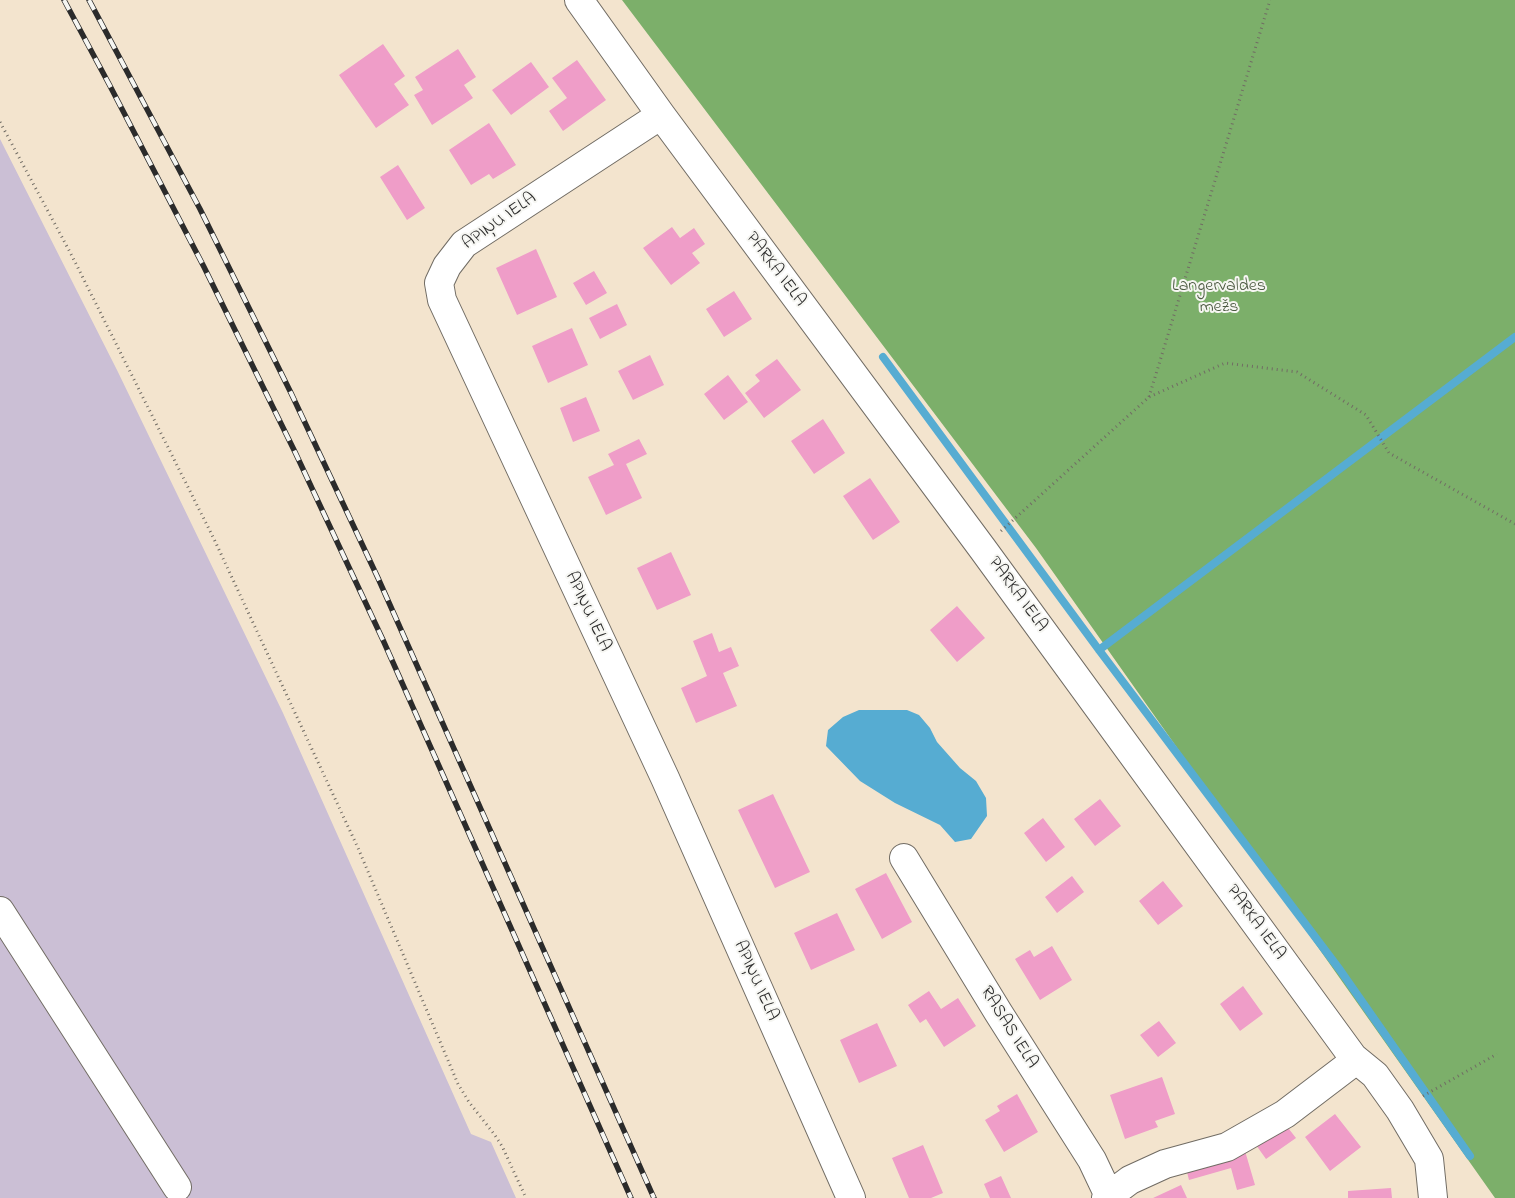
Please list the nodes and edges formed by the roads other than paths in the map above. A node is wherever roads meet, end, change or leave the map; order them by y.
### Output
1 (579, 0) edge
2 (661, 115) junction
3 (904, 858) dead end
4 (0, 911) edge
5 (1356, 1060) junction
6 (177, 1187) dead end
7 (1108, 1197) edge
8 (851, 1198) edge
9 (1433, 1198) edge

1 - 2 street, PARKA IELA
2 - 5 street, PARKA IELA
2 - 8 street, APIŅU IELA
3 - 7 street, RASAS IELA
4 - 6 street
5 - 7 street
5 - 9 street, PARKA IELA

